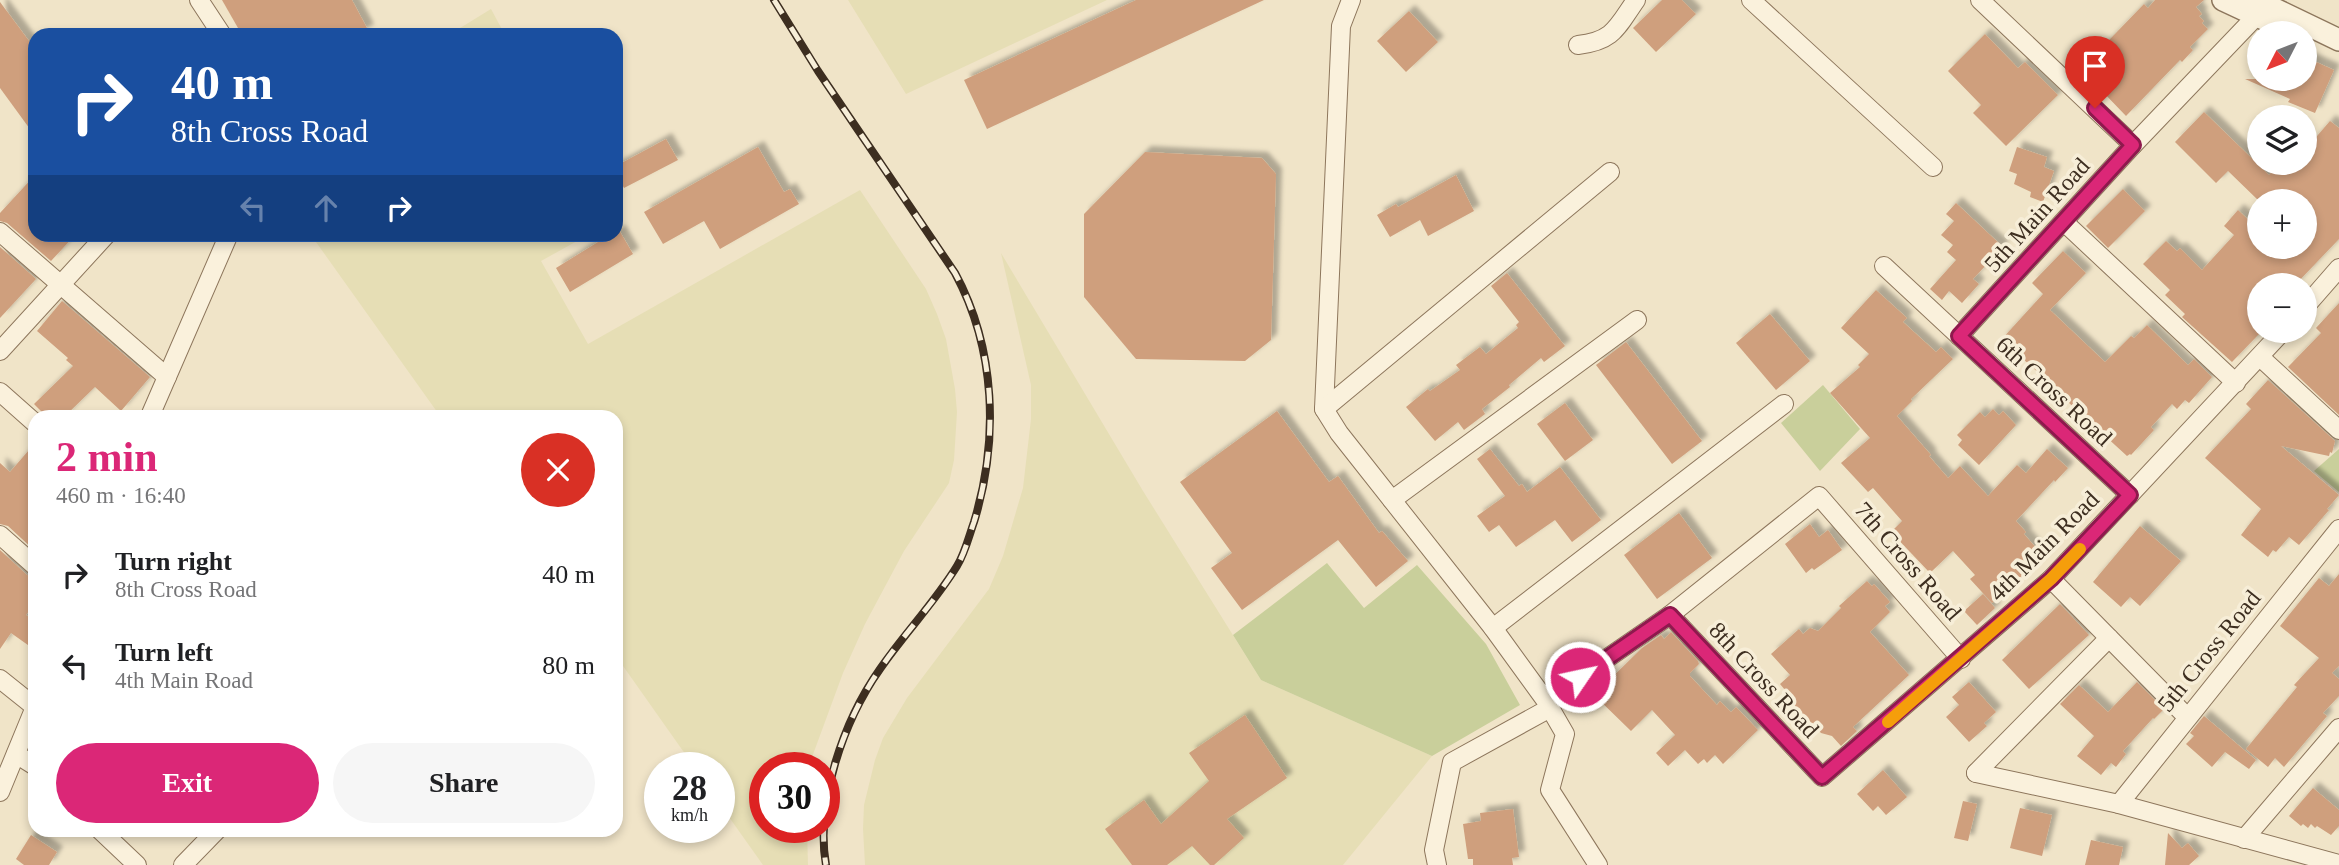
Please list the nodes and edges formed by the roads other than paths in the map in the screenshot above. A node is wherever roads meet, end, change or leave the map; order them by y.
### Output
1 (200, 0) edge
2 (1351, 0) edge
3 (1636, 0) edge
4 (1751, 0) edge
5 (1980, 0) edge
6 (2223, 0) edge
7 (2260, 7) edge
8 (2278, 21) edge
9 (218, 28) edge
10 (2339, 40) edge
11 (1578, 45) dead end
12 (2317, 45) edge
13 (2339, 55) edge
14 (2133, 145) junction
15 (1933, 167) dead end
16 (1610, 172) dead end
17 (2064, 222) junction
18 (0, 232) edge
19 (100, 242) edge
20 (226, 242) edge
21 (1884, 266) dead end
22 (2339, 268) edge
23 (61, 286) junction
24 (2317, 293) edge
25 (1637, 320) dead end
26 (1959, 336) junction
27 (2272, 343) edge
28 (0, 351) edge
29 (2260, 357) junction
30 (167, 377) junction
31 (2236, 383) junction
32 (0, 392) edge
33 (1784, 404) dead end
34 (1324, 409) junction
35 (153, 410) edge
36 (28, 417) edge
37 (2339, 430) edge
38 (2130, 495) junction
39 (1392, 500) junction
40 (2339, 529) edge
41 (0, 535) edge
42 (28, 560) edge
43 (2051, 579) junction
44 (1670, 615) junction
45 (1493, 628) junction
46 (2109, 638) junction
47 (1961, 659) junction
48 (1580, 677) dead end
49 (0, 680) edge
50 (28, 702) edge
51 (1550, 708) junction
52 (2187, 717) junction
53 (28, 724) edge
54 (2339, 728) edge
55 (16, 754) junction
56 (28, 762) edge
57 (1822, 777) joint
58 (0, 792) edge
59 (2119, 804) junction
60 (107, 837) edge
61 (210, 837) edge
62 (2244, 839) junction
63 (2339, 864) edge
64 (137, 865) edge
65 (183, 865) edge
66 (1437, 865) edge
67 (1598, 865) edge

1 - 9 street
2 - 34 street
3 - 11 street
4 - 15 street
5 - 14 street
6 - 7 street
7 - 8 street
7 - 10 street
7 - 14 street, 5th Main Road
12 - 13 street
14 - 17 street, 5th Main Road
16 - 34 street
17 - 26 street, 5th Main Road
17 - 31 street
18 - 23 street
19 - 23 street
20 - 30 street
21 - 26 street, 6th Cross Road
22 - 24 street
23 - 28 street
23 - 30 street
25 - 39 street
26 - 38 street, 6th Cross Road
27 - 29 street, 4th Main Road
29 - 31 street, 4th Main Road
29 - 37 street
30 - 35 street
31 - 38 street, 4th Main Road
32 - 36 street
33 - 45 street
34 - 39 street
38 - 43 street, 4th Main Road
39 - 45 street
40 - 52 street, 5th Cross Road
41 - 42 street
43 - 46 street
43 - 47 street, 4th Main Road
44 - 47 street, 7th Cross Road
44 - 48 street
44 - 57 street, 8th Cross Road
45 - 51 street
46 - 52 street
46 - 59 street
47 - 57 street, 4th Main Road
49 - 50 street
51 - 66 street
51 - 67 street
52 - 59 street, 5th Cross Road
53 - 55 street
54 - 62 street
55 - 56 street
55 - 58 street
59 - 62 street
60 - 64 street
61 - 65 street
62 - 63 street

